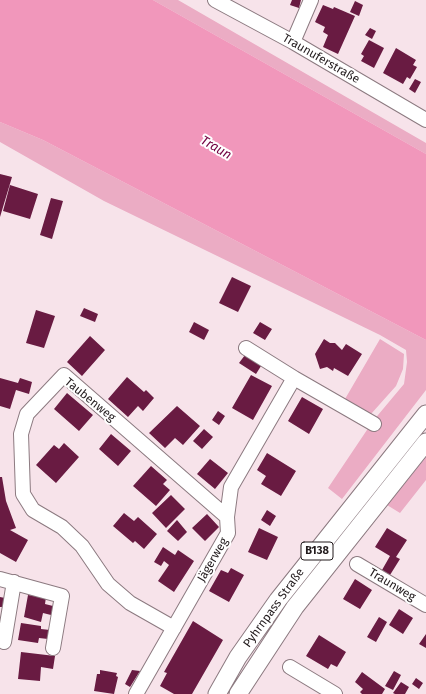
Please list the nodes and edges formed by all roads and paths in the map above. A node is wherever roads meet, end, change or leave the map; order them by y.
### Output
1 (215, 0) edge
2 (311, 0) edge
3 (293, 42) junction
4 (426, 120) edge
5 (246, 348) dead end
6 (294, 378) junction
7 (426, 414) edge
8 (374, 424) dead end
9 (426, 442) edge
10 (227, 517) junction
11 (357, 564) dead end
12 (0, 579) edge
13 (14, 582) junction
14 (426, 605) edge
15 (174, 628) junction
16 (4, 642) dead end
17 (52, 648) dead end
18 (290, 667) dead end
19 (136, 694) edge
20 (217, 694) edge
21 (238, 694) edge
22 (335, 694) edge

1 - 3 street, Traunuferstraße
2 - 3 street
3 - 4 street, Traunuferstraße
5 - 6 street
6 - 8 street
6 - 10 street, Jägerweg
7 - 20 main road, Pyhrnpass Straße / B138
9 - 21 main road, Pyhrnpass Straße / B138
10 - 15 street, Jägerweg
10 - 15 street, Taubenweg
11 - 14 street, Traunweg
12 - 13 street
13 - 16 street
13 - 17 street
15 - 19 street, Jägerweg
18 - 22 street

